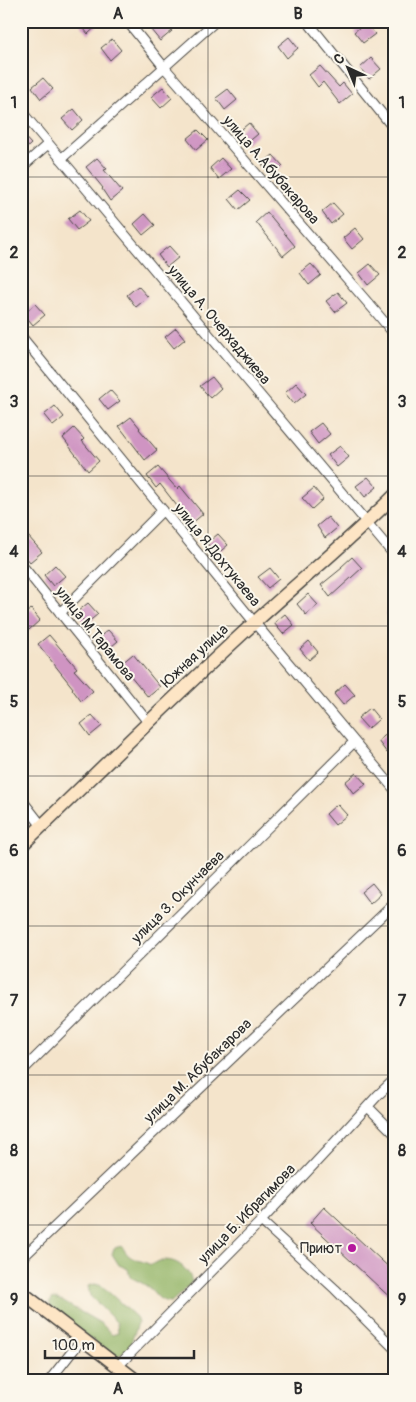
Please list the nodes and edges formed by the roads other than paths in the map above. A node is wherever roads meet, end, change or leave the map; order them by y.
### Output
1 (127, 21) edge
2 (216, 21) edge
3 (307, 21) edge
4 (164, 67) junction
5 (21, 111) edge
6 (395, 130) edge
7 (48, 144) junction
8 (61, 159) junction
9 (21, 168) edge
10 (395, 335) edge
11 (21, 336) edge
12 (395, 495) edge
13 (163, 510) junction
14 (367, 523) junction
15 (395, 556) edge
16 (21, 564) edge
17 (60, 613) junction
18 (254, 622) junction
19 (148, 722) junction
20 (354, 742) junction
21 (395, 790) edge
22 (21, 800) edge
23 (42, 826) junction
24 (21, 846) edge
25 (395, 902) edge
26 (21, 1072) edge
27 (395, 1079) edge
28 (368, 1107) junction
29 (395, 1134) edge
30 (261, 1220) junction
31 (21, 1259) edge
32 (21, 1292) edge
33 (82, 1339) junction
34 (395, 1349) edge
35 (118, 1366) junction
36 (49, 1381) edge
37 (137, 1381) edge

1 - 4 street, улица А.Абубакарова
2 - 4 street
3 - 6 street
4 - 8 street
4 - 10 street, улица А.Абубакарова
5 - 7 street, улица А. Очерхаджиева
7 - 8 street, улица А. Очерхаджиева
7 - 9 street
8 - 14 street, улица А. Очерхаджиева
11 - 13 street, улица Я.Дохтукаева
12 - 14 main road, Южная улица
13 - 17 street
13 - 18 street, улица Я.Дохтукаева
14 - 15 street, улица А. Очерхаджиева
14 - 18 main road, Южная улица
16 - 17 street, улица М.Тарамова
17 - 19 street, улица М.Тарамова
18 - 19 main road, Южная улица
18 - 20 street, улица Я.Дохтукаева
19 - 23 main road, Южная улица
20 - 21 street, улица Я.Дохтукаева
20 - 26 street, улица З. Окунчаева
22 - 23 street
23 - 24 main road, Южная улица
25 - 31 street, улица М. Абубакарова
27 - 28 street, улица Б. Ибрагимова
28 - 29 street
28 - 30 street, улица Б. Ибрагимова
30 - 34 street
30 - 35 street, улица Б. Ибрагимова
32 - 33 main road
33 - 35 main road
33 - 36 street
35 - 37 main road

